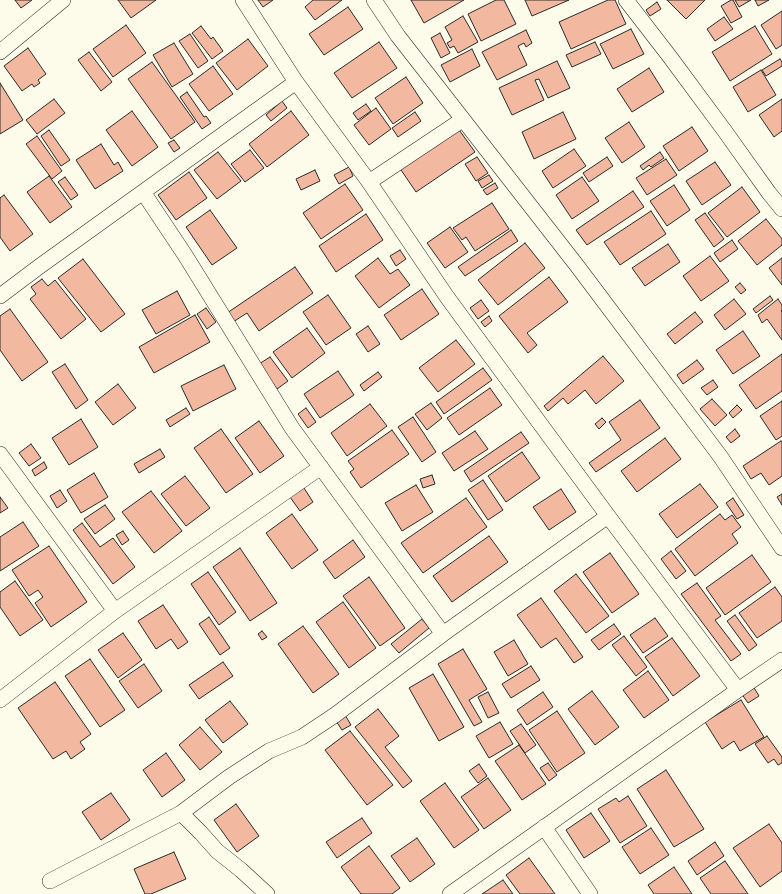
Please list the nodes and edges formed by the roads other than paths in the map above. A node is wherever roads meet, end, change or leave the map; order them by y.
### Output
1 (63, 0) edge
2 (243, 0) edge
3 (374, 0) edge
4 (626, 0) edge
5 (0, 52) edge
6 (296, 82) junction
7 (462, 120) junction
8 (369, 182) junction
9 (142, 192) junction
10 (782, 209) edge
11 (0, 296) edge
12 (0, 454) edge
13 (321, 467) junction
14 (608, 516) junction
15 (782, 548) edge
16 (115, 611) junction
17 (443, 634) junction
18 (782, 660) edge
19 (738, 690) junction
20 (0, 700) edge
21 (181, 813) junction
22 (544, 827) junction
23 (50, 881) dead end
24 (267, 894) edge
25 (450, 894) edge
26 (590, 894) edge

1 - 5 street
2 - 6 street
3 - 7 street
4 - 10 street
6 - 8 street
6 - 9 street
7 - 8 street
7 - 15 street
8 - 14 street
9 - 11 street
9 - 13 street
12 - 16 street
13 - 16 street
13 - 17 street
14 - 17 street
14 - 19 street
16 - 20 street
17 - 21 street
18 - 19 street
19 - 22 street
21 - 23 street
21 - 24 street
22 - 25 street
22 - 26 street

